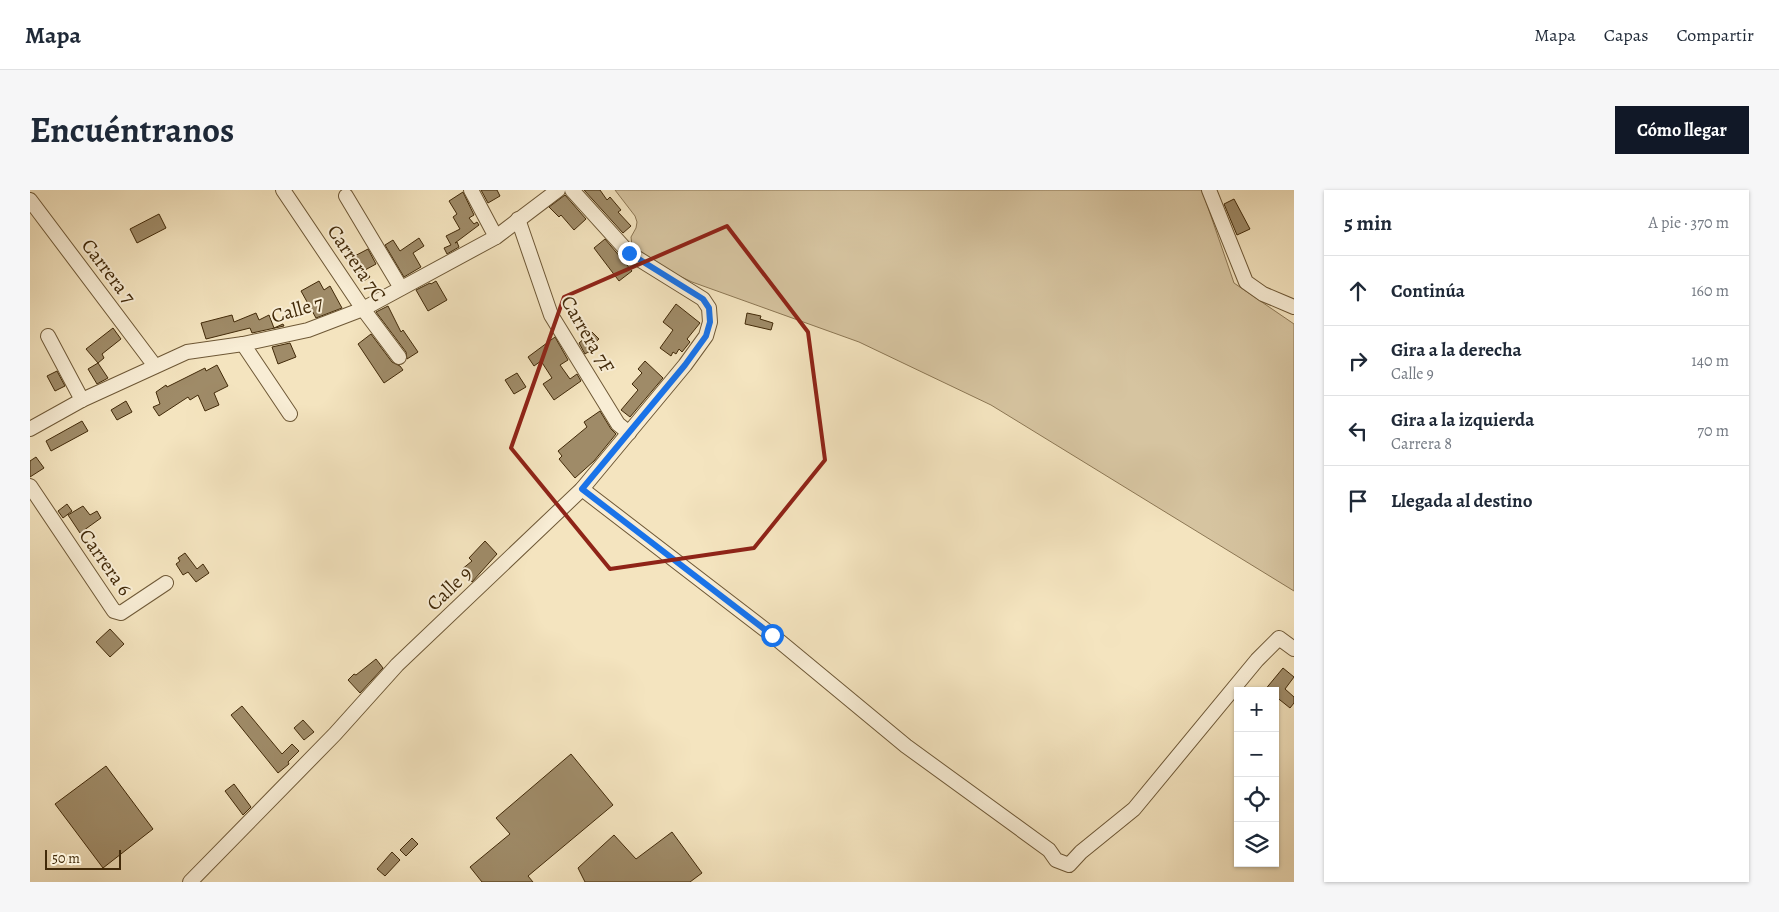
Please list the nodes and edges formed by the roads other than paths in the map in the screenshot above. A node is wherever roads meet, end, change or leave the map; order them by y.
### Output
1 (283, 190) edge
2 (471, 190) edge
3 (558, 190) edge
4 (572, 190) edge
5 (1209, 190) edge
6 (346, 196) dead end
7 (30, 200) edge
8 (518, 219) junction
9 (496, 237) junction
10 (402, 288) junction
11 (1294, 307) edge
12 (363, 309) junction
13 (48, 336) dead end
14 (243, 344) junction
15 (399, 357) dead end
16 (155, 366) junction
17 (82, 400) junction
18 (290, 414) dead end
19 (30, 429) edge
20 (629, 433) junction
21 (30, 486) edge
22 (582, 489) junction
23 (166, 583) dead end
24 (1294, 648) edge
25 (190, 882) edge

1 - 12 street, Carrera 7C
2 - 9 street
3 - 8 street, Calle 7
4 - 20 street, Calle 9
5 - 11 street
6 - 10 street
7 - 16 street, Carrera 7
8 - 9 street, Calle 7
8 - 20 street, Carrera 7F
9 - 10 street, Calle 7
10 - 12 street, Calle 7
12 - 14 street, Calle 7
12 - 15 street, Carrera 7C
13 - 17 street
14 - 16 street, Calle 7
14 - 18 street
16 - 17 street, Calle 7
17 - 19 street, Calle 7
20 - 22 street, Calle 9
21 - 23 street, Carrera 6
22 - 24 street
22 - 25 street, Calle 9

